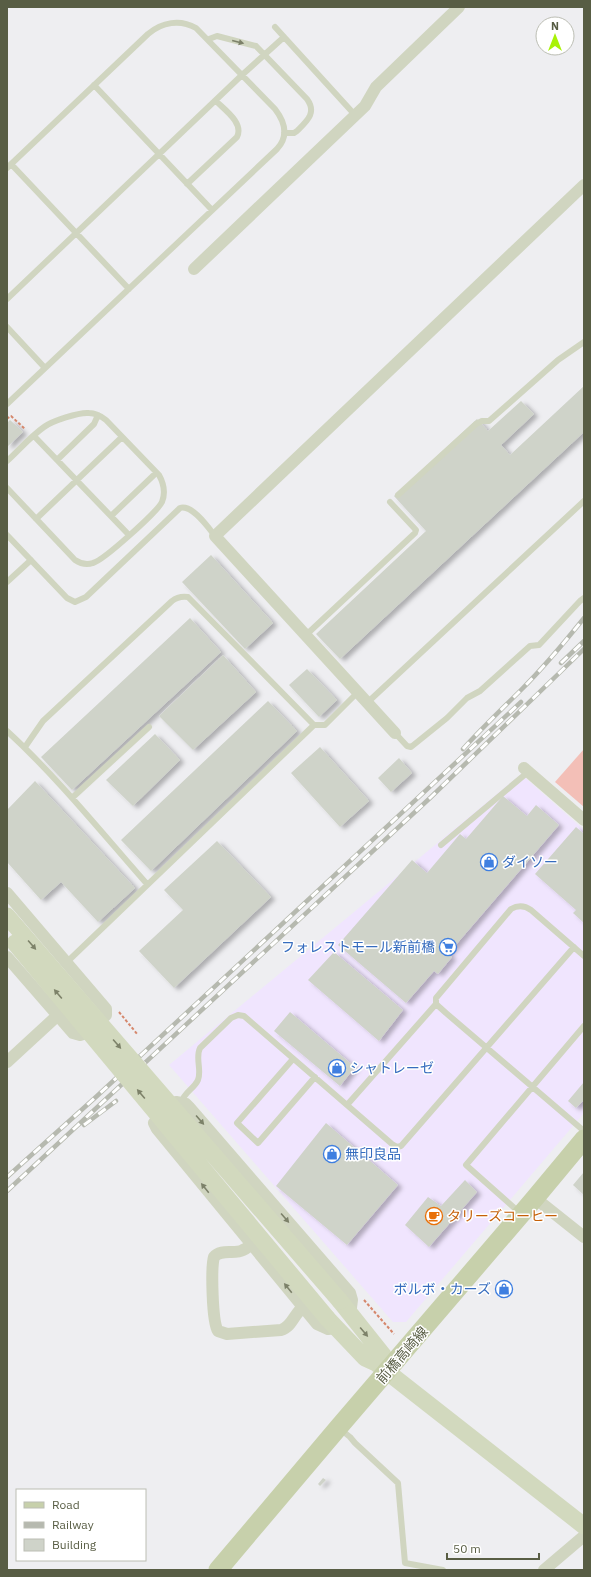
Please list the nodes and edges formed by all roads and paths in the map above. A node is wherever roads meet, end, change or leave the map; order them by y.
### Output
1 (459, 7) edge
2 (275, 27) dead end
3 (284, 37) junction
4 (208, 39) junction
5 (265, 54) junction
6 (242, 75) junction
7 (94, 85) junction
8 (216, 101) junction
9 (355, 115) junction
10 (284, 133) junction
11 (160, 154) junction
12 (9, 166) edge
13 (188, 184) junction
14 (584, 185) edge
15 (212, 210) junction
16 (76, 233) junction
17 (194, 269) dead end
18 (129, 289) junction
19 (7, 299) edge
20 (7, 327) edge
21 (584, 342) edge
22 (45, 368) junction
23 (7, 404) edge
24 (98, 415) junction
25 (7, 417) edge
26 (24, 429) dead end
27 (34, 436) junction
28 (122, 437) junction
29 (57, 460) junction
30 (7, 461) edge
31 (156, 473) junction
32 (76, 480) junction
33 (7, 488) edge
34 (398, 495) dead end
35 (584, 501) edge
36 (390, 502) dead end
37 (111, 516) junction
38 (36, 519) junction
39 (7, 535) edge
40 (129, 535) junction
41 (215, 536) junction
42 (30, 560) junction
43 (7, 582) edge
44 (584, 598) edge
45 (306, 635) junction
46 (358, 692) junction
47 (368, 702) junction
48 (314, 725) junction
49 (149, 727) dead end
50 (7, 731) edge
51 (395, 733) joint
52 (24, 748) junction
53 (526, 770) joint
54 (72, 798) junction
55 (584, 820) edge
56 (440, 844) dead end
57 (147, 884) junction
58 (7, 893) edge
59 (7, 916) edge
60 (7, 933) edge
61 (574, 947) junction
62 (584, 956) edge
63 (7, 957) edge
64 (66, 963) junction
65 (436, 1004) junction
66 (58, 1015) junction
67 (584, 1026) edge
68 (486, 1048) junction
69 (293, 1058) junction
70 (7, 1062) edge
71 (315, 1077) junction
72 (532, 1087) junction
73 (181, 1103) junction
74 (348, 1105) junction
75 (584, 1131) edge
76 (584, 1138) edge
77 (535, 1198) junction
78 (522, 1214) junction
79 (584, 1237) edge
80 (252, 1244) junction
81 (303, 1307) junction
82 (345, 1308) junction
83 (332, 1323) junction
84 (387, 1372) junction
85 (338, 1428) junction
86 (584, 1526) edge
87 (584, 1536) edge
88 (218, 1570) edge
89 (443, 1570) edge
90 (544, 1570) edge

1 - 9 street
2 - 3 lane
3 - 5 lane
3 - 9 lane
4 -> 5 lane
4 - 6 lane
4 - 7 lane
5 - 6 lane
5 - 10 lane
6 - 8 lane
6 - 10 lane
7 - 11 lane
7 - 12 lane
8 - 11 lane
8 - 13 lane
9 - 17 street
10 - 15 lane
11 - 13 lane
11 - 16 lane
12 - 16 lane
13 - 15 lane
14 - 41 street
15 - 18 lane
16 - 18 lane
16 - 19 lane
18 - 22 lane
20 - 22 lane
21 - 34 lane
22 - 23 lane
24 - 27 lane
24 - 28 lane
24 - 29 lane
25 - 26 path
27 - 29 lane
27 - 30 lane
28 - 31 lane
28 - 32 lane
29 - 32 lane
31 - 37 lane
31 - 40 lane
32 - 37 lane
32 - 38 lane
33 - 38 lane
35 - 47 lane
36 - 45 lane
37 - 40 lane
38 - 40 lane
39 - 42 lane
41 - 42 lane
41 - 45 street
42 - 43 lane
44 - 51 lane
45 - 46 street
46 - 47 street
46 - 48 lane
47 - 51 street
48 - 52 lane
48 - 57 lane
49 - 54 lane
50 - 52 lane
52 - 54 lane
53 - 55 street
53 - 56 lane
54 - 57 lane
57 - 64 lane
58 - 64 street
59 -> 82 street, bridge
83 -> 60 street, bridge
61 - 62 lane
61 - 65 lane
61 - 68 lane
63 - 66 street
64 - 66 street
65 - 68 lane
65 - 74 lane
66 - 70 street
67 - 72 lane
68 - 72 lane
68 - 74 lane
69 - 71 lane
69 - 71 lane
69 - 73 lane
71 - 74 lane
72 - 75 lane
72 - 78 lane
80 -> 73 street
73 -> 82 street
76 - 77 main road, 前橋高崎線
77 - 78 main road, 前橋高崎線
77 - 79 street
78 - 84 main road, 前橋高崎線
81 -> 80 street
80 - 81 street
81 - 83 street
82 -> 84 street
83 - 84 street
84 - 85 main road, 前橋高崎線
84 - 86 street
85 - 88 main road, 前橋高崎線
85 - 89 lane
87 - 90 street

